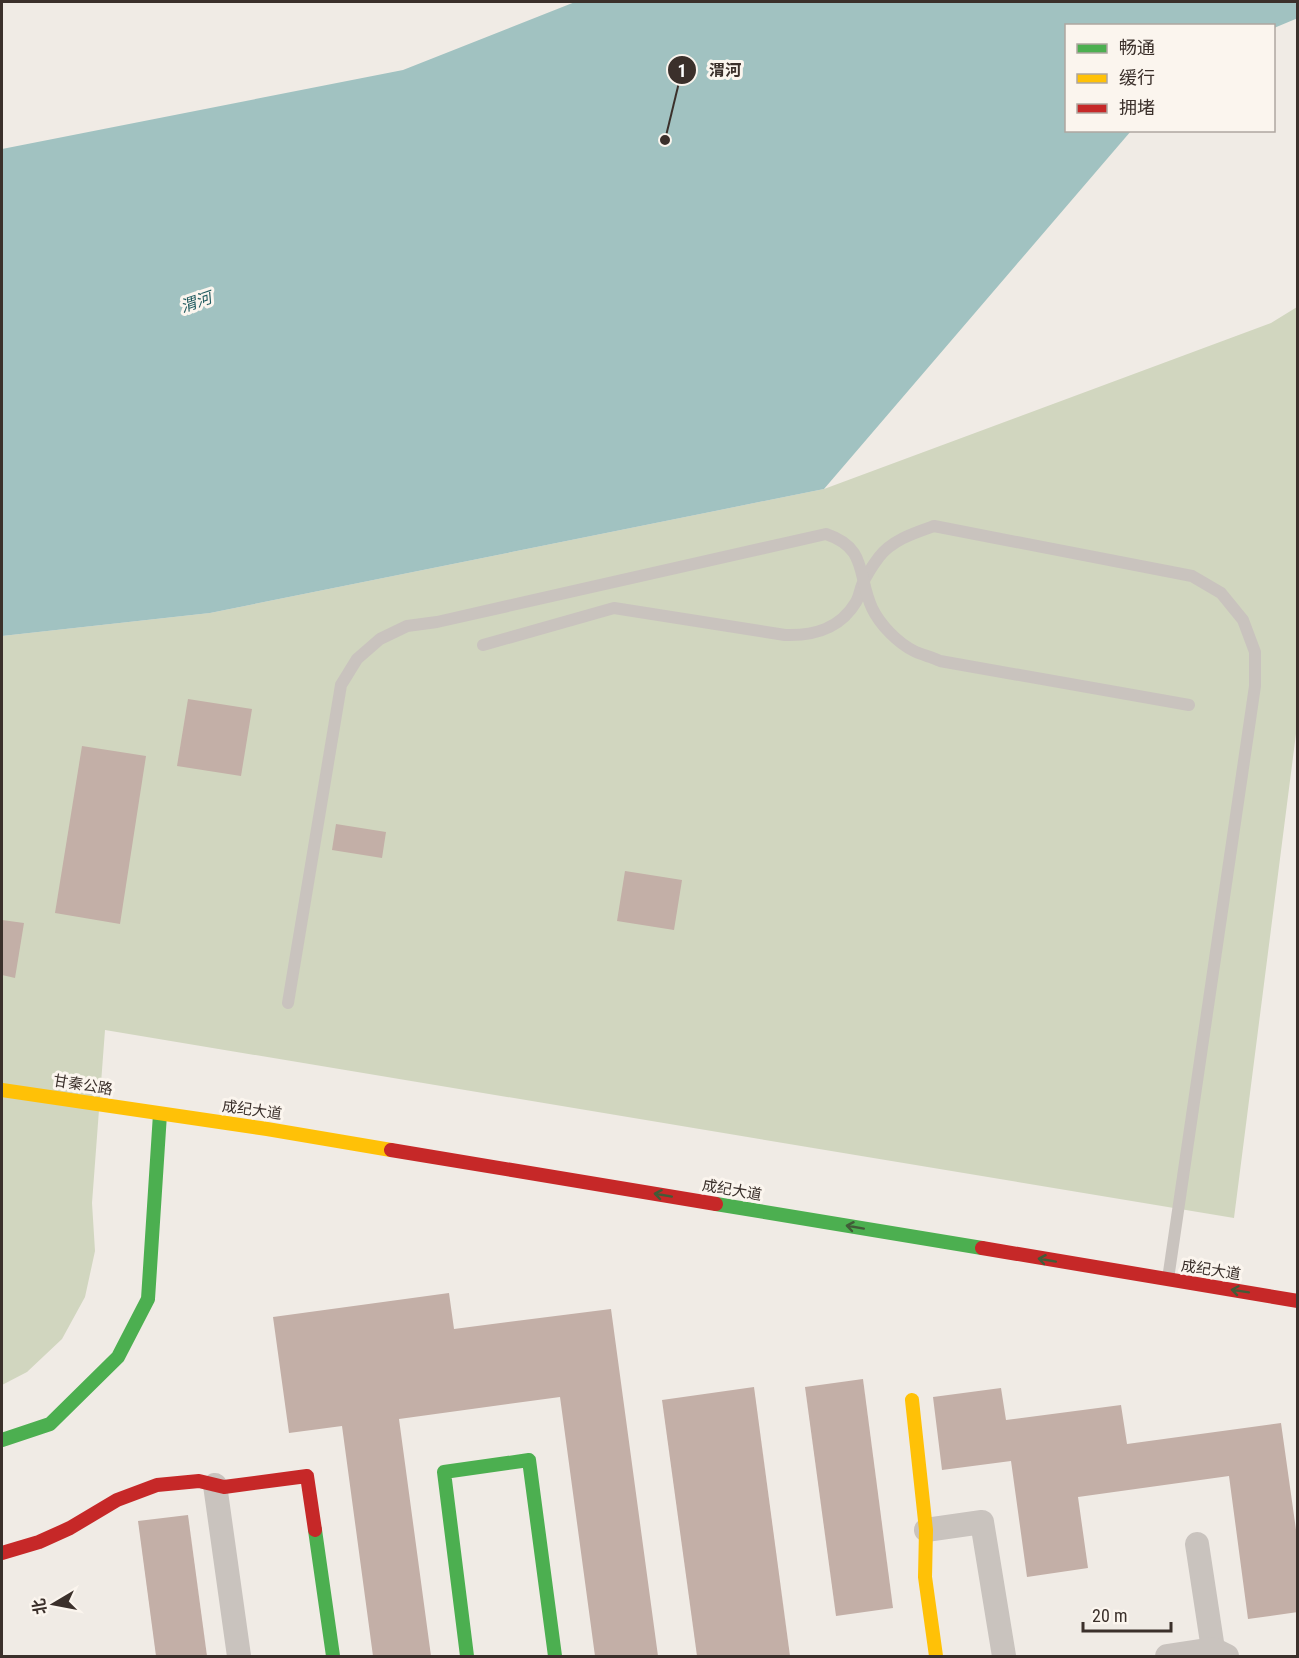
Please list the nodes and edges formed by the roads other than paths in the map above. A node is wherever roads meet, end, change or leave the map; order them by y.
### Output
1 (863, 582) junction
2 (483, 645) dead end
3 (1189, 705) dead end
4 (288, 1003) dead end
5 (2, 1090) edge
6 (160, 1114) junction
7 (1167, 1280) junction
8 (1298, 1300) edge
9 (912, 1400) dead end
10 (2, 1440) edge
11 (215, 1485) junction
12 (926, 1530) junction
13 (1197, 1544) dead end
14 (2, 1553) edge
15 (1220, 1653) edge
16 (239, 1656) edge
17 (333, 1656) edge
18 (467, 1656) edge
19 (555, 1656) edge
20 (936, 1656) edge
21 (1004, 1656) edge
22 (1167, 1656) edge

1 - 2 lane
1 - 3 lane
1 - 4 lane
1 - 7 lane
5 - 6 main road, 甘秦公路
7 -> 6 main road, 成纪大道
6 - 10 main road
8 -> 7 main road, 成纪大道
9 - 12 main road
11 - 14 main road
11 - 16 street
11 - 17 main road
12 - 20 main road
12 - 21 street
13 - 15 street
15 - 22 street
18 - 19 main road

